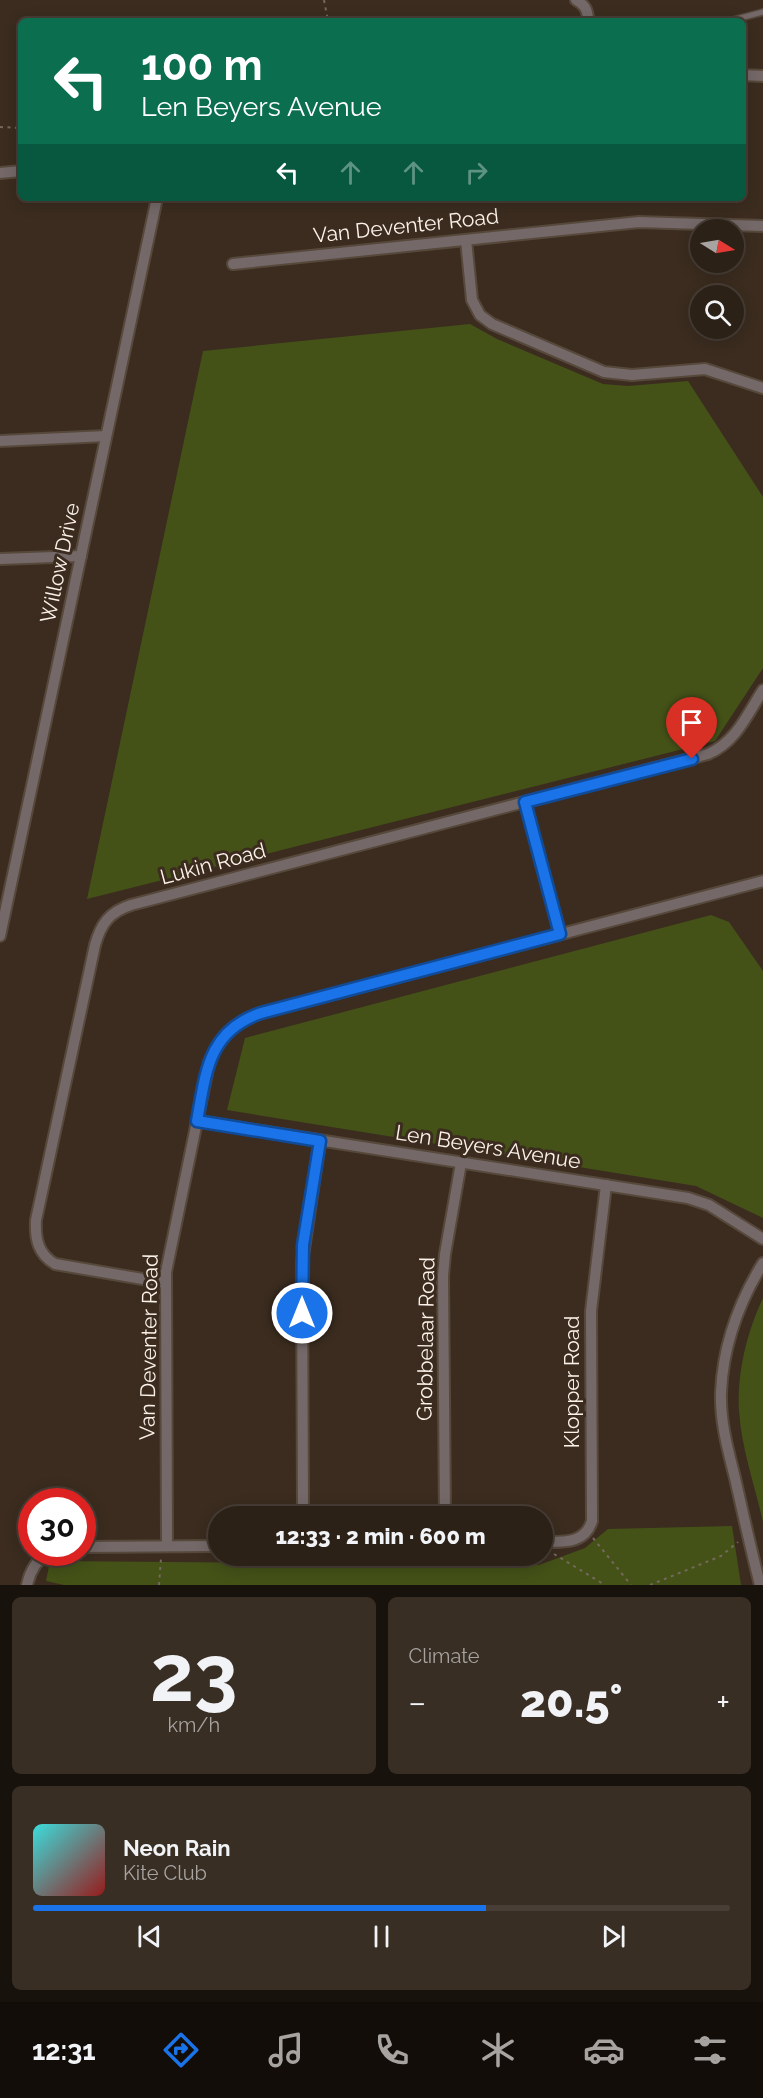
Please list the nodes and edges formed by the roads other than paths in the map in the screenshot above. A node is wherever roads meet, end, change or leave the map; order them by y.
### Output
1 (576, 0) edge
2 (763, 12) edge
3 (588, 18) edge
4 (740, 18) edge
5 (746, 75) edge
6 (763, 76) edge
7 (18, 171) edge
8 (0, 173) edge
9 (156, 201) edge
10 (763, 226) edge
11 (466, 240) junction
12 (233, 264) dead end
13 (763, 387) edge
14 (106, 436) junction
15 (0, 441) edge
16 (81, 556) junction
17 (0, 559) edge
18 (763, 690) edge
19 (525, 802) junction
20 (763, 881) edge
21 (560, 934) junction
22 (0, 936) edge
23 (197, 1121) junction
24 (320, 1141) junction
25 (461, 1163) junction
26 (606, 1185) junction
27 (763, 1239) edge
28 (763, 1263) edge
29 (166, 1283) junction
30 (303, 1506) edge
31 (445, 1506) edge
32 (553, 1542) edge
33 (208, 1546) edge
34 (96, 1547) edge
35 (165, 1547) junction
36 (35, 1566) edge
37 (27, 1585) edge
38 (760, 1585) edge

1 - 3 street
2 - 4 lane
5 - 6 street
7 - 8 street
9 - 14 street, Willow Drive
10 - 11 street, Van Deventer Road
11 - 12 street, Van Deventer Road
11 - 13 street
14 - 15 street
14 - 16 street, Willow Drive
16 - 17 street
16 - 22 street, Willow Drive
18 - 19 street, Lukin Road
19 - 21 street
19 - 29 street, Lukin Road
20 - 21 street, Van Deventer Road
21 - 23 street, Van Deventer Road
23 - 24 street, Len Beyers Avenue
23 - 29 street, Van Deventer Road
24 - 25 street, Len Beyers Avenue
24 - 30 street
25 - 26 street, Len Beyers Avenue
25 - 31 street, Grobbelaar Road
26 - 27 street, Len Beyers Avenue
26 - 32 street, Klopper Road
28 - 38 street
29 - 35 street, Van Deventer Road
33 - 35 street
34 - 35 street
36 - 37 street

